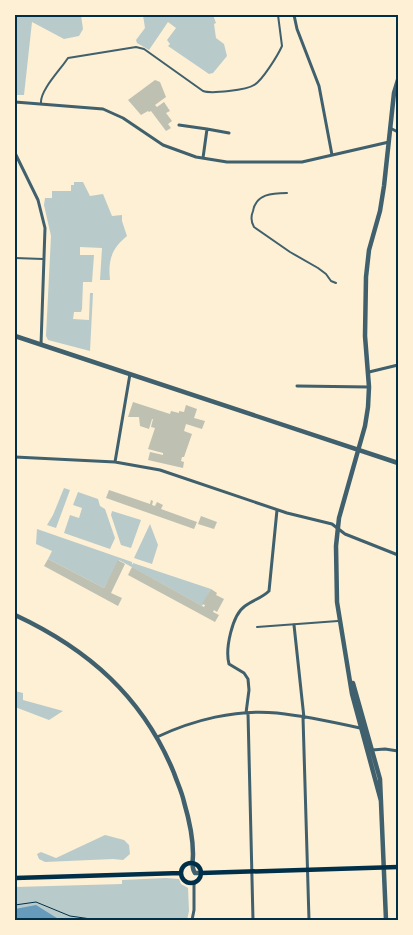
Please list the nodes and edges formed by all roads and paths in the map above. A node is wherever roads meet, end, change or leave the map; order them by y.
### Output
1 (278, 15) edge
2 (294, 15) edge
3 (398, 80) edge
4 (15, 102) edge
5 (41, 103) junction
6 (179, 125) dead end
7 (390, 128) junction
8 (207, 129) junction
9 (398, 132) edge
10 (229, 133) dead end
11 (389, 142) junction
12 (15, 153) edge
13 (332, 155) junction
14 (203, 158) junction
15 (287, 193) dead end
16 (15, 258) edge
17 (45, 259) junction
18 (336, 283) dead end
19 (15, 336) edge
20 (41, 345) junction
21 (398, 365) edge
22 (369, 372) junction
23 (130, 374) junction
24 (297, 386) dead end
25 (369, 386) junction
26 (358, 449) junction
27 (15, 457) edge
28 (115, 462) junction
29 (398, 462) edge
30 (277, 510) junction
31 (338, 529) junction
32 (398, 555) edge
33 (15, 615) edge
34 (341, 621) junction
35 (294, 625) junction
36 (257, 627) dead end
37 (350, 674) junction
38 (247, 713) junction
39 (304, 718) junction
40 (360, 728) junction
41 (157, 737) junction
42 (370, 751) junction
43 (398, 752) edge
44 (193, 864) junction
45 (398, 867) edge
46 (385, 868) junction
47 (307, 870) junction
48 (252, 872) junction
49 (181, 873) junction
50 (201, 873) junction
51 (15, 878) edge
52 (194, 883) junction
53 (15, 905) edge
54 (98, 920) edge
55 (192, 920) edge
56 (254, 920) edge
57 (309, 920) edge
58 (386, 920) edge

1 - 5 lane
2 - 13 street
3 - 7 street
4 - 5 street
5 - 14 street
6 - 8 street
7 - 9 street
7 - 11 street
8 - 10 street
8 - 14 street
11 - 13 street
11 - 22 street
12 - 17 street
13 - 14 street
15 - 18 lane
16 - 17 lane
17 - 20 street
19 - 20 street
20 - 23 street
21 - 22 street
22 - 25 street
23 - 26 street
23 - 28 street
24 - 25 street
25 - 26 street
26 - 29 street
26 - 31 street
27 - 28 street
28 - 30 street
30 - 31 street
30 - 38 street
31 - 32 street
31 - 34 street
33 - 41 street
34 - 35 lane
34 - 37 street
35 - 36 lane
35 - 39 street
37 - 40 street
37 - 42 street
38 - 39 street
38 - 41 street
38 - 48 street
39 - 40 street
39 - 47 street
40 - 42 street
41 - 44 street
42 - 43 street
42 - 46 street
44 - 49 main road
44 - 50 main road
45 - 46 main road
46 - 47 main road
46 - 58 street
47 - 48 main road
47 - 57 street
48 - 50 main road
48 - 56 street
49 - 51 main road
49 - 52 main road
50 - 52 main road
52 - 55 street
53 - 54 path

